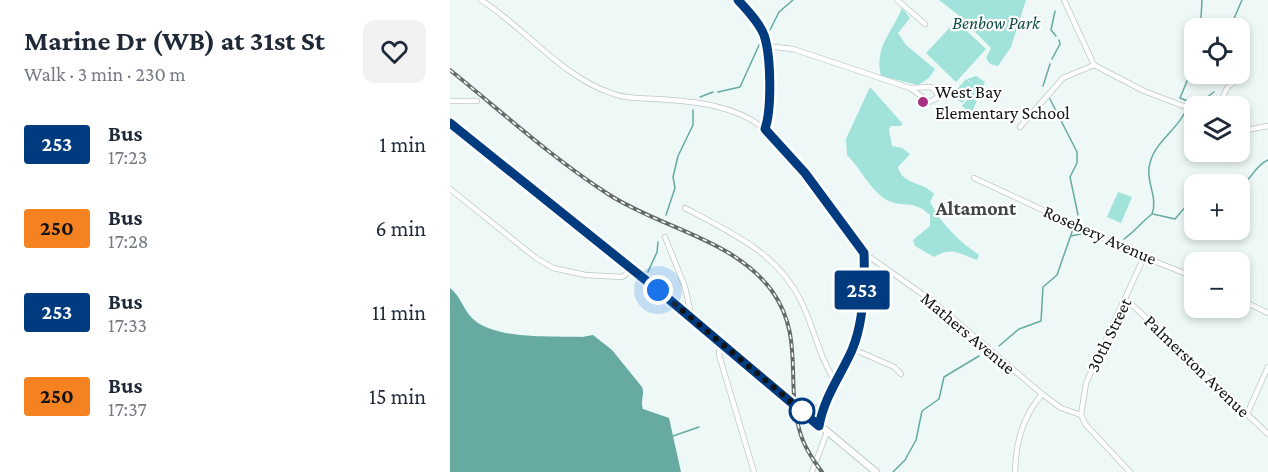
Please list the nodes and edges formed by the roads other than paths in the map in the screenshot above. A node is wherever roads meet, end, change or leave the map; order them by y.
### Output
1 (481, 0) edge
2 (738, 0) edge
3 (897, 0) edge
4 (1064, 0) edge
5 (925, 24) dead end
6 (766, 45) junction
7 (1094, 65) junction
8 (910, 88) junction
9 (450, 101) edge
10 (477, 101) dead end
11 (1184, 106) edge
12 (450, 123) edge
13 (1268, 126) edge
14 (1020, 127) dead end
15 (765, 129) junction
16 (1250, 129) edge
17 (974, 178) dead end
18 (450, 189) edge
19 (685, 208) dead end
20 (665, 237) dead end
21 (864, 253) junction
22 (1144, 257) junction
23 (632, 270) junction
24 (1184, 272) edge
25 (1126, 299) junction
26 (1250, 304) edge
27 (1268, 313) edge
28 (692, 319) junction
29 (720, 343) junction
30 (853, 349) junction
31 (1268, 367) edge
32 (902, 374) dead end
33 (836, 382) junction
34 (1042, 394) junction
35 (825, 402) junction
36 (801, 410) junction
37 (1247, 414) junction
38 (1081, 415) junction
39 (819, 426) junction
40 (827, 432) junction
41 (1268, 434) edge
42 (754, 472) edge
43 (813, 472) edge
44 (875, 472) edge
45 (1015, 472) edge
46 (1130, 472) edge

1 - 15 street, Mathers Avenue
2 - 6 main road
3 - 5 street
4 - 7 street
6 - 8 street
6 - 15 main road
7 - 11 street
7 - 14 street
8 - 8 street
9 - 10 street
12 - 23 main road
13 - 16 street
15 - 21 main road, Mathers Avenue
17 - 22 street, Rosebery Avenue
18 - 23 street
19 - 33 street
20 - 28 street
21 - 30 main road
21 - 34 street, Mathers Avenue
22 - 24 street, Rosebery Avenue
22 - 25 street, 30th Street
23 - 28 main road
25 - 37 street, Palmerston Avenue
25 - 38 street, 30th Street
26 - 27 street
28 - 29 main road
29 - 36 main road
29 - 42 street
30 - 32 street
30 - 33 main road
31 - 37 street
33 - 35 main road
34 - 38 street, Mathers Avenue
34 - 45 street
35 - 36 main road
35 - 39 main road
36 - 39 main road
37 - 41 street, Palmerston Avenue
38 - 46 street, Mathers Avenue
39 - 40 main road
40 - 43 street
40 - 44 main road

